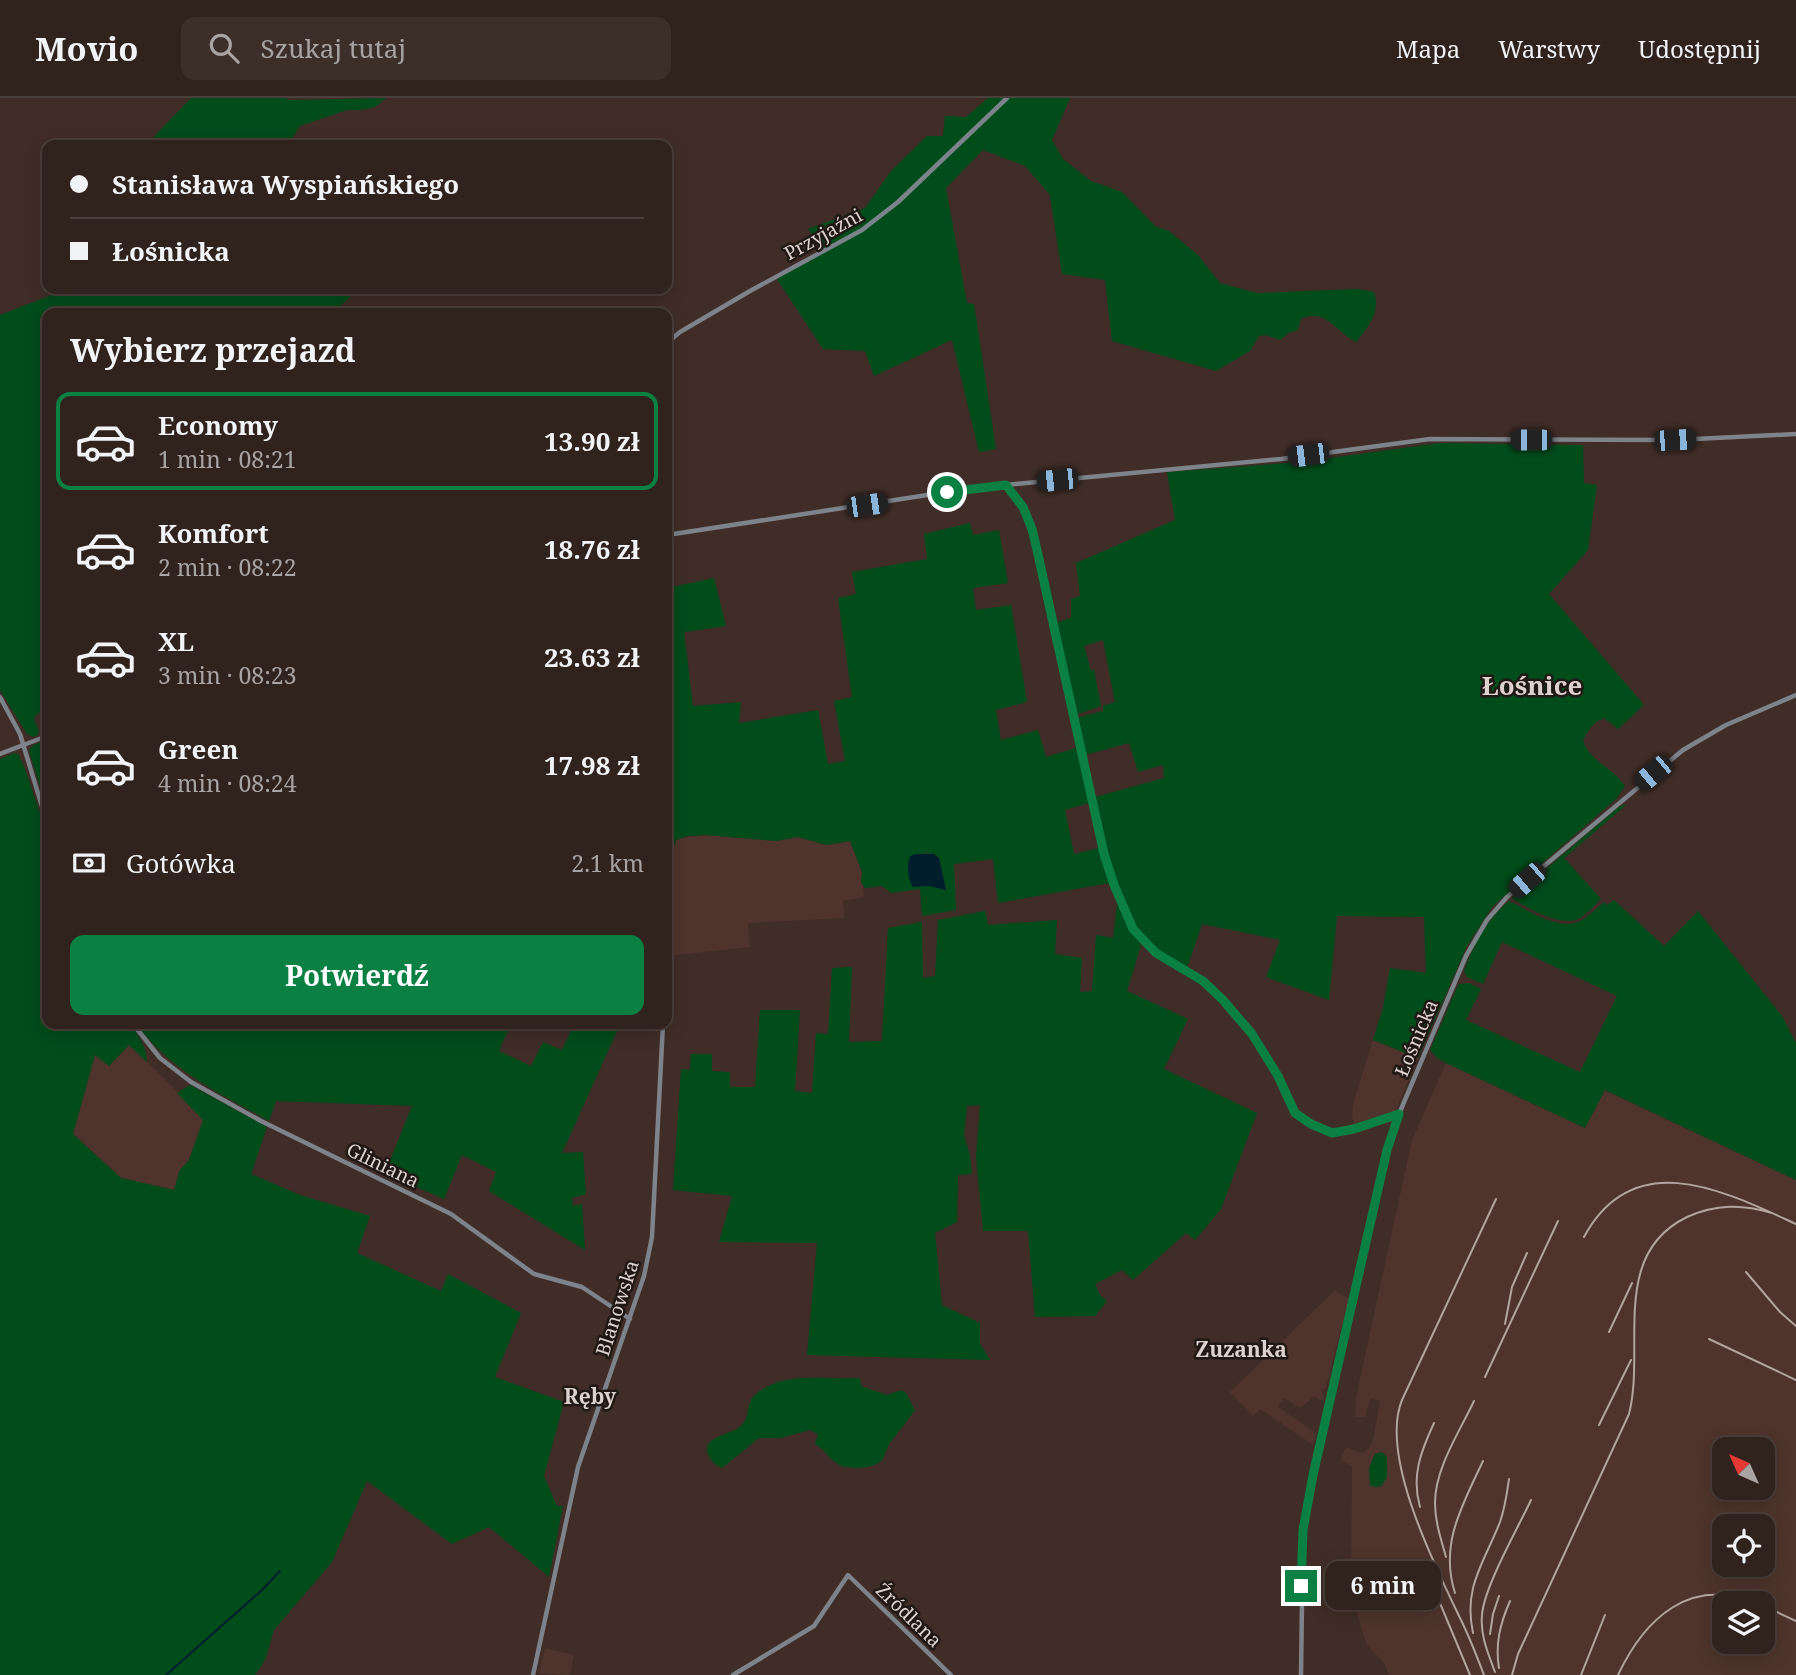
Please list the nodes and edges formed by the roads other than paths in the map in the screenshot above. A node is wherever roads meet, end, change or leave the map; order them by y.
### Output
1 (1007, 98) edge
2 (672, 339) edge
3 (1796, 434) edge
4 (1006, 485) junction
5 (672, 534) edge
6 (1796, 695) edge
7 (0, 697) edge
8 (42, 738) edge
9 (23, 745) junction
10 (0, 754) edge
11 (42, 807) edge
12 (137, 1029) edge
13 (663, 1029) edge
14 (1399, 1114) junction
15 (630, 1319) junction
16 (533, 1675) edge
17 (733, 1675) edge
18 (951, 1675) edge
19 (1301, 1675) edge

1 - 2 street, Przyjaźni
3 - 4 street
4 - 5 street
4 - 14 street
6 - 14 street, Łośnicka
7 - 9 street
8 - 9 street
9 - 10 street
9 - 11 street
12 - 15 street, Gliniana
13 - 15 street, Blanowska
14 - 19 street, Łośnicka
15 - 16 street, Blanowska
17 - 18 street, Źródlana

